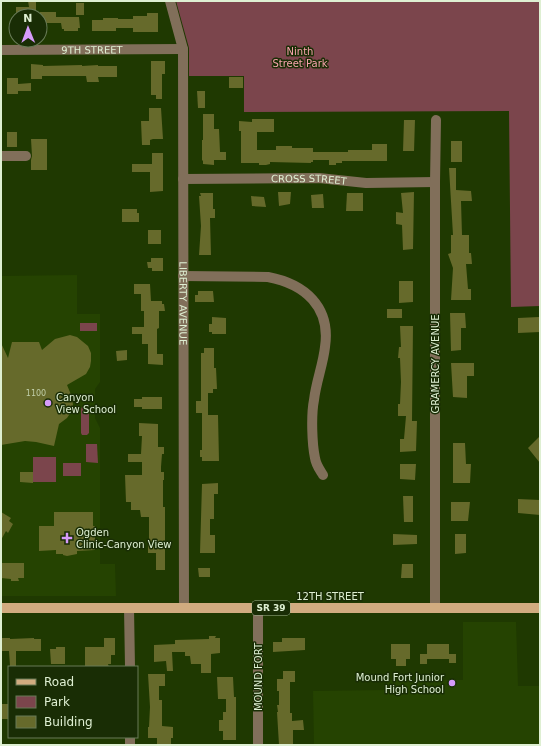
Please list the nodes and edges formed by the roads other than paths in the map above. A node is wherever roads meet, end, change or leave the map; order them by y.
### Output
1 (170, 1) edge
2 (183, 49) junction
3 (1, 50) edge
4 (436, 120) dead end
5 (1, 156) edge
6 (26, 156) dead end
7 (183, 179) junction
8 (435, 182) junction
9 (183, 276) junction
10 (323, 475) dead end
11 (1, 608) edge
12 (129, 608) junction
13 (184, 608) junction
14 (258, 608) junction
15 (435, 608) junction
16 (540, 608) edge
17 (130, 666) edge
18 (258, 745) edge

1 - 2 street, LIBERTY AVENUE
2 - 3 street, 9TH STREET
2 - 7 street, LIBERTY AVENUE
4 - 8 street, GRAMERCY AVENUE
5 - 6 street
7 - 8 street, CROSS STREET
7 - 9 street, LIBERTY AVENUE
8 - 15 street, GRAMERCY AVENUE
9 - 10 street
9 - 13 street, LIBERTY AVENUE
11 - 12 main road, 12TH STREET / SR 39
12 - 13 main road, 12TH STREET / SR 39
12 - 17 street
13 - 14 main road, 12TH STREET / SR 39
14 - 15 main road, 12TH STREET / SR 39
14 - 18 street, MOUND FORT
15 - 16 main road, 12TH STREET / SR 39

